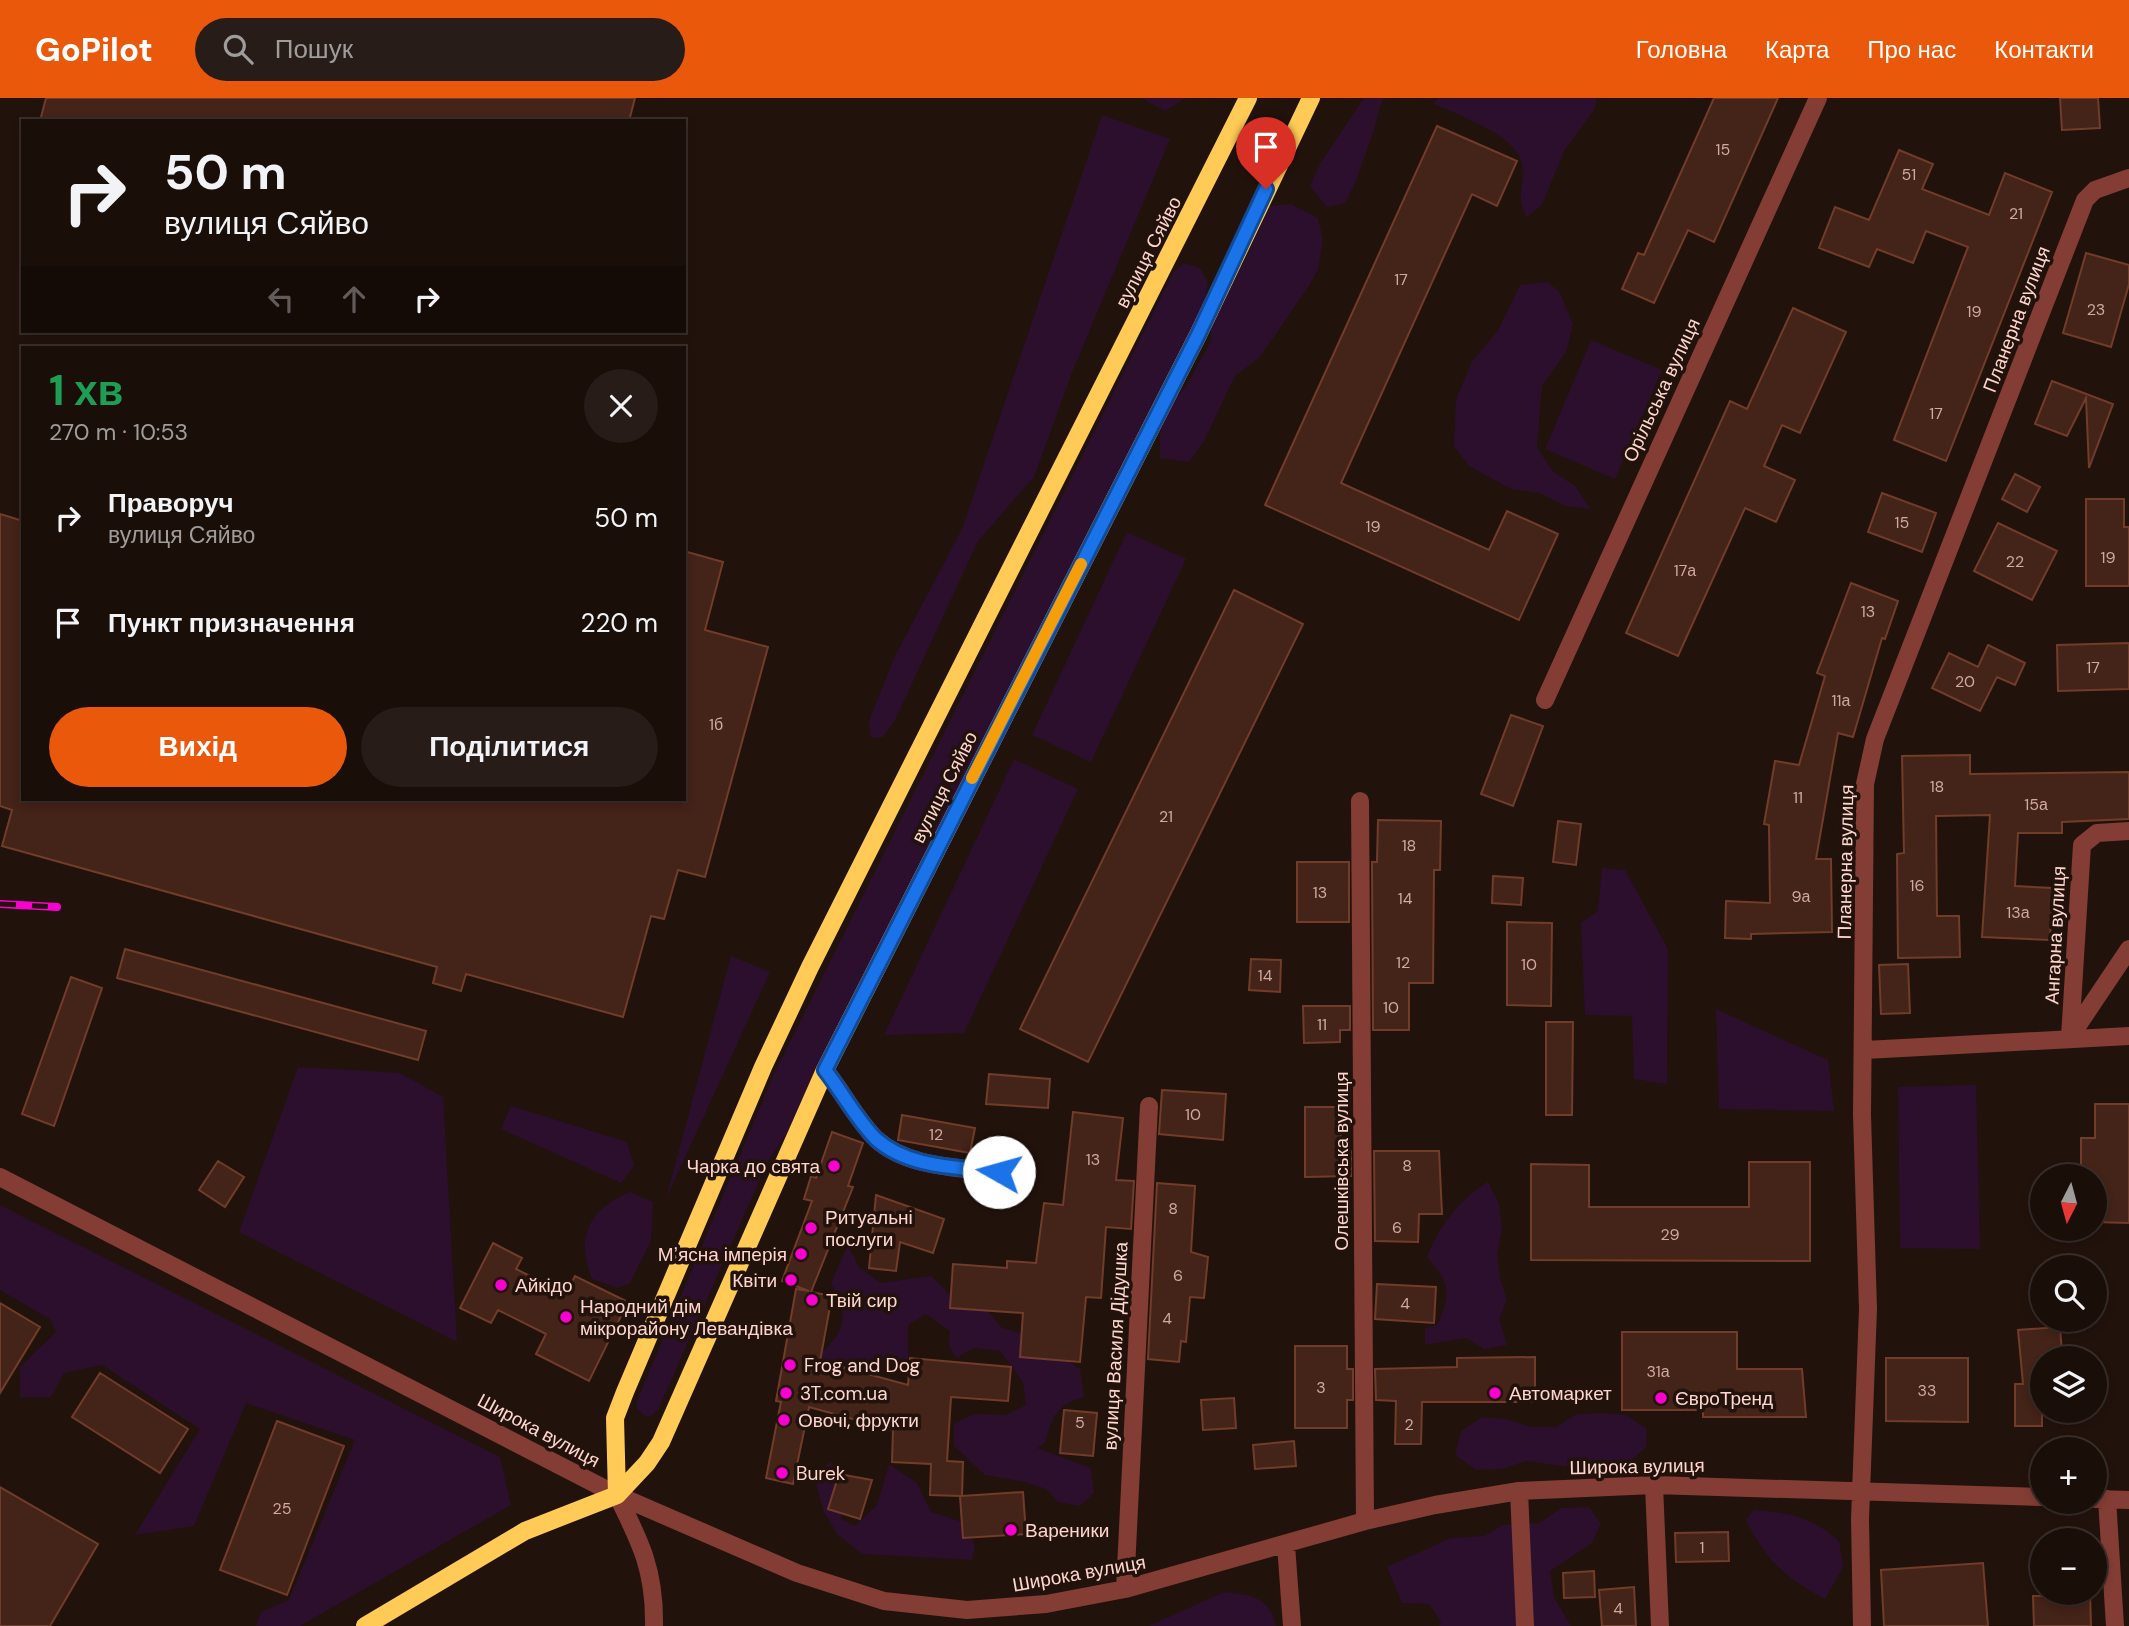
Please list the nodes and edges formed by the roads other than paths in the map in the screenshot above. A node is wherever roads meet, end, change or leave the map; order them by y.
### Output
1 (1248, 98) edge
2 (1311, 98) edge
3 (1818, 98) edge
4 (2129, 178) edge
5 (1545, 700) dead end
6 (1360, 801) dead end
7 (2129, 831) edge
8 (2129, 949) edge
9 (2129, 1036) edge
10 (2070, 1037) junction
11 (1865, 1050) junction
12 (825, 1070) junction
13 (1149, 1106) dead end
14 (999, 1172) dead end
15 (0, 1177) edge
16 (1654, 1485) junction
17 (1861, 1489) junction
18 (1519, 1491) junction
19 (617, 1495) junction
20 (2030, 1496) edge
21 (2107, 1499) edge
22 (2129, 1500) edge
23 (2103, 1514) edge
24 (1365, 1521) junction
25 (1286, 1545) junction
26 (1125, 1589) junction
27 (967, 1618) edge
28 (365, 1626) edge
29 (654, 1626) edge
30 (1292, 1626) edge
31 (1525, 1626) edge
32 (1660, 1626) edge
33 (1862, 1626) edge
34 (2115, 1626) edge

1 - 19 main road, вулиця Сяйво
2 - 12 main road, вулиця Сяйво
3 - 5 street, Орільська вулиця
4 - 11 street, Планерна вулиця
6 - 24 street, Олешківська вулиця
7 - 10 street, Ангарна вулиця
8 - 10 street, Ангарна вулиця
9 - 10 street
10 - 11 street
11 - 17 street, Планерна вулиця
12 - 14 street
12 - 19 main road, вулиця Сяйво
13 - 26 street, вулиця Василя Дідушка
15 - 19 street, Широка вулиця
16 - 17 street, Широка вулиця
16 - 18 street, Широка вулиця
16 - 32 street
17 - 20 street, Широка вулиця
17 - 33 street, Планерна вулиця
18 - 24 street, Широка вулиця
18 - 31 street
19 - 27 street, Широка вулиця
19 - 28 main road
19 - 29 street, вулиця Сяйво
21 - 22 street
23 - 34 street
24 - 25 street, Широка вулиця
25 - 26 street, Широка вулиця
25 - 30 street
26 - 27 street, Широка вулиця

